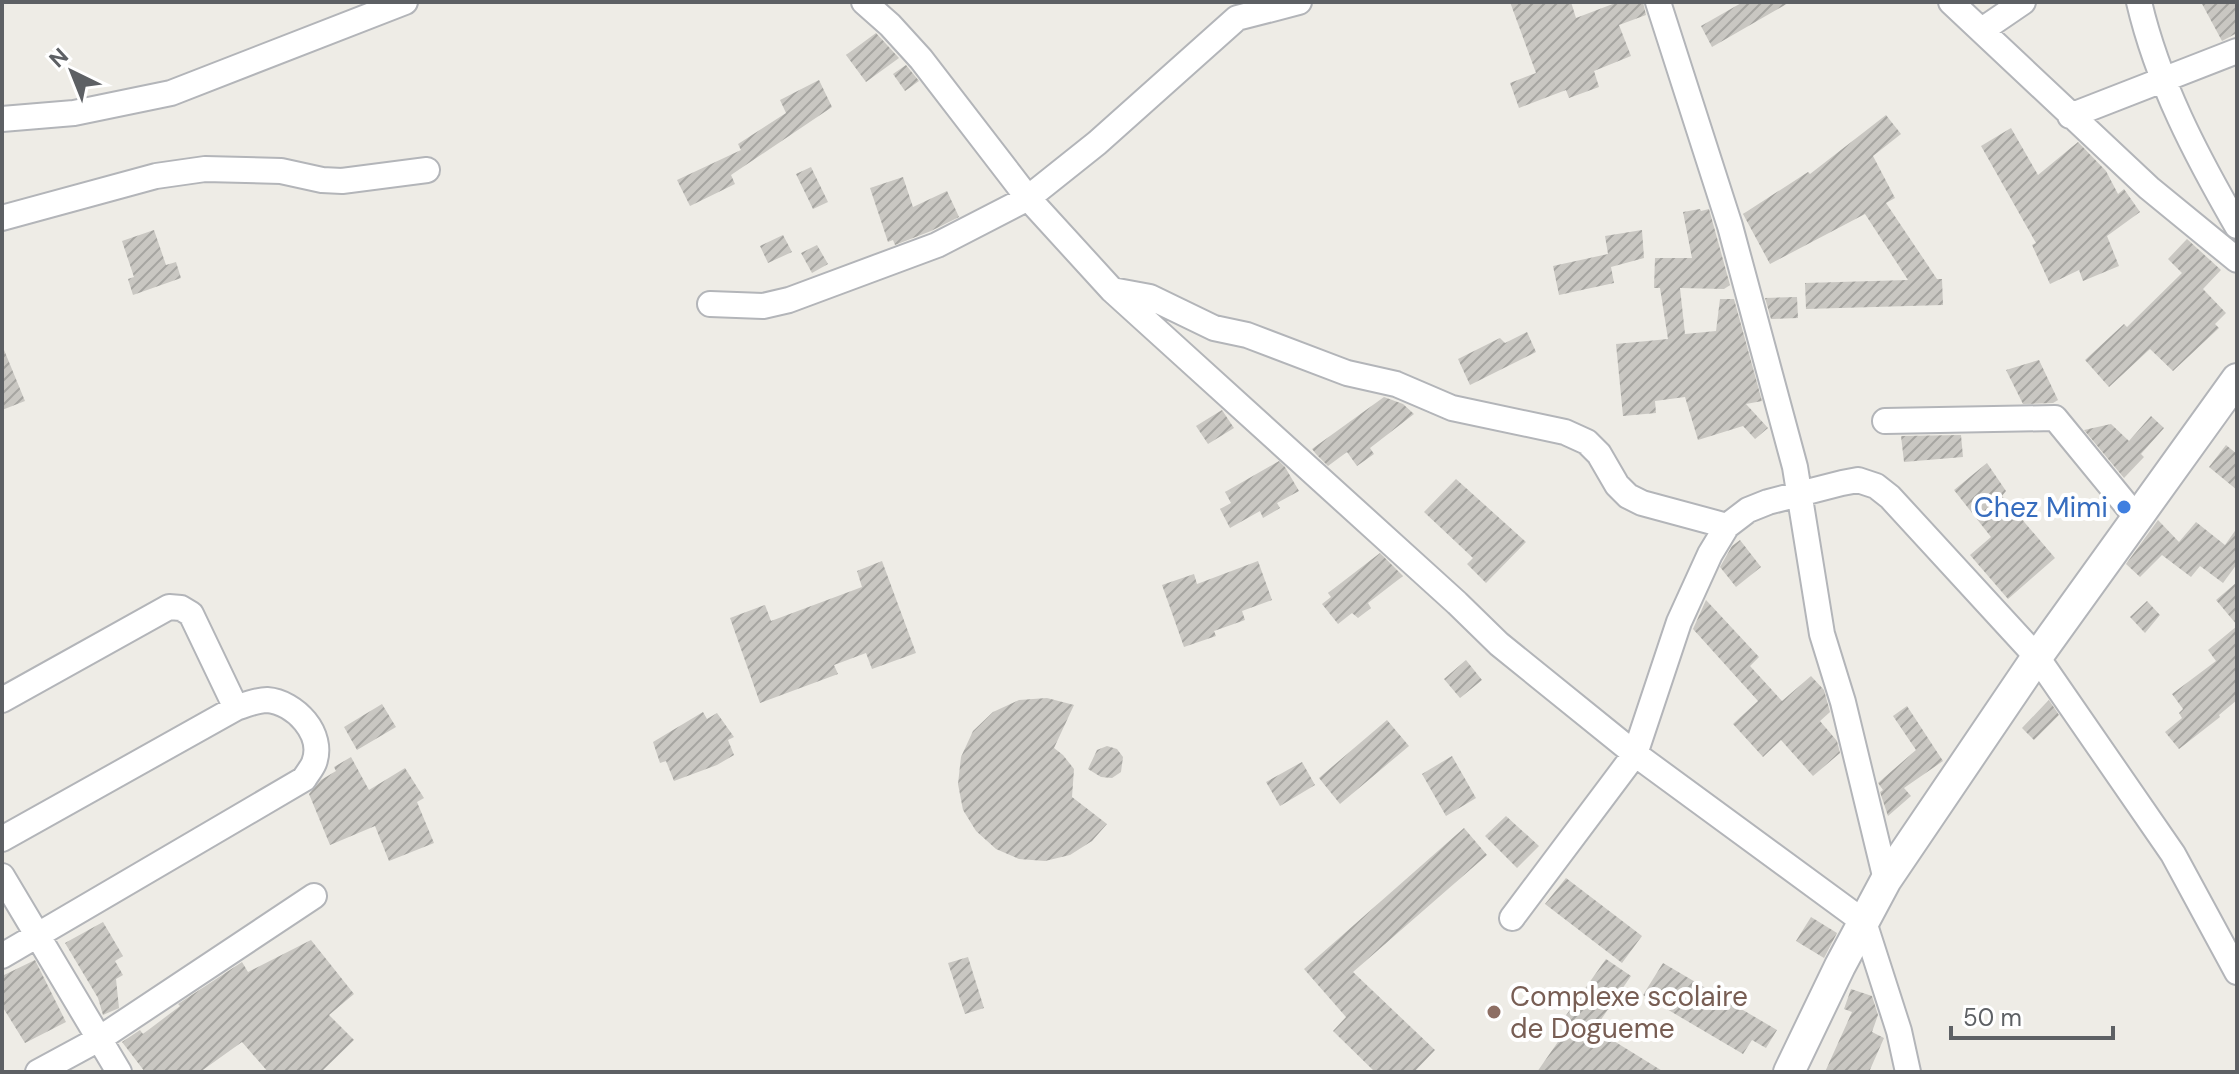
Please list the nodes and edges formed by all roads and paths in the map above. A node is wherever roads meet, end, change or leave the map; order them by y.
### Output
1 (405, 2) edge
2 (864, 2) edge
3 (1299, 2) edge
4 (1658, 2) edge
5 (1951, 2) edge
6 (2023, 2) edge
7 (2139, 2) edge
8 (1982, 30) junction
9 (2237, 51) edge
10 (2163, 81) junction
11 (2070, 116) junction
12 (2, 119) edge
13 (427, 170) dead end
14 (1028, 198) junction
15 (2, 218) edge
16 (2237, 226) edge
17 (2237, 260) edge
18 (1112, 290) junction
19 (710, 304) dead end
20 (2237, 379) edge
21 (1885, 421) dead end
22 (1800, 492) junction
23 (2137, 518) junction
24 (1727, 526) junction
25 (2037, 657) junction
26 (2, 700) edge
27 (236, 708) junction
28 (1635, 754) junction
29 (2, 839) edge
30 (2, 876) edge
31 (1886, 880) junction
32 (314, 896) dead end
33 (1512, 918) dead end
34 (1864, 922) junction
35 (37, 937) junction
36 (2, 956) edge
37 (2237, 972) edge
38 (99, 1039) junction
39 (38, 1072) edge
40 (119, 1072) edge
41 (1789, 1072) edge
42 (1908, 1072) edge

1 - 12 street
2 - 14 street
3 - 14 street
4 - 22 street
5 - 8 street
6 - 8 street
7 - 10 street
8 - 11 street
9 - 10 street
10 - 11 street
10 - 16 street
11 - 17 street
13 - 15 street
14 - 18 street
14 - 19 street
18 - 24 street
18 - 28 street
20 - 23 street
21 - 23 street
22 - 24 street
22 - 25 street
22 - 31 street
23 - 25 street
24 - 28 street
25 - 31 street
25 - 37 street
26 - 27 street
27 - 29 street
27 - 35 street
28 - 33 street
28 - 34 street
30 - 35 street
31 - 34 street
32 - 38 street
34 - 41 street
34 - 42 street
35 - 36 street
35 - 38 street
38 - 39 street
38 - 40 street

